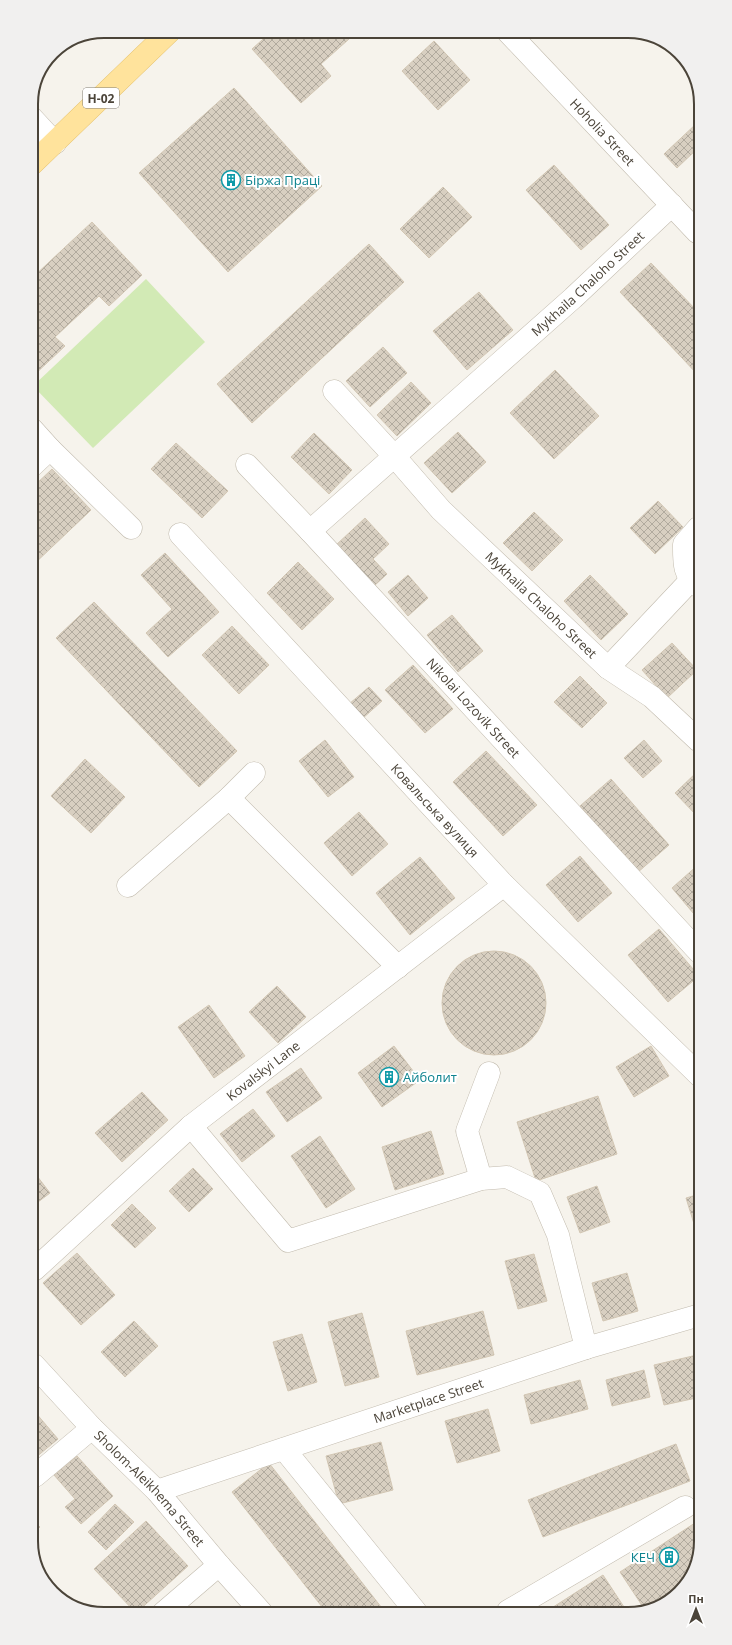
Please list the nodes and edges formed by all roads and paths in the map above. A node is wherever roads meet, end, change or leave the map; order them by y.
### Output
1 (163, 38) edge
2 (514, 38) edge
3 (38, 125) edge
4 (55, 143) junction
5 (38, 159) edge
6 (672, 205) junction
7 (694, 228) edge
8 (334, 391) dead end
9 (38, 436) edge
10 (50, 449) junction
11 (395, 457) junction
12 (38, 460) edge
13 (246, 465) dead end
14 (131, 528) dead end
15 (310, 530) junction
16 (694, 533) edge
17 (180, 534) dead end
18 (694, 583) edge
19 (608, 668) junction
20 (694, 735) edge
21 (254, 773) dead end
22 (229, 798) junction
23 (504, 885) junction
24 (128, 886) dead end
25 (694, 947) edge
26 (398, 967) junction
27 (694, 1070) edge
28 (489, 1073) dead end
29 (191, 1126) junction
30 (481, 1179) junction
31 (38, 1266) edge
32 (694, 1317) edge
33 (586, 1348) junction
34 (38, 1369) edge
35 (92, 1428) junction
36 (284, 1449) junction
37 (38, 1473) edge
38 (157, 1491) junction
39 (685, 1507) dead end
40 (220, 1565) junction
41 (170, 1607) edge
42 (257, 1607) edge
43 (412, 1607) edge
44 (515, 1607) edge

1 - 4 main road, Н-02
2 - 6 street, Hoholia Street
3 - 4 street
4 - 5 main road, Н-02
6 - 7 street, Hoholia Street
6 - 11 street, Mykhaila Chaloho Street
8 - 11 street, Mykhaila Chaloho Street
9 - 10 street
10 - 12 street
10 - 14 street
11 - 15 street
11 - 19 street, Mykhaila Chaloho Street
13 - 15 street, Nikolai Lozovik Street
15 - 25 street, Nikolai Lozovik Street
16 - 18 street
17 - 23 street, Ковальська вулиця
18 - 19 street
19 - 20 street, Mykhaila Chaloho Street
21 - 22 street
22 - 24 street
22 - 26 street
23 - 26 street, Kovalskyi Lane
23 - 27 street, Ковальська вулиця
26 - 29 street, Kovalskyi Lane
28 - 30 street
29 - 30 street
29 - 31 street, Kovalskyi Lane
30 - 33 street
32 - 33 street, Marketplace Street
33 - 36 street, Marketplace Street
34 - 35 street, Sholom-Aleikhema Street
35 - 37 street
35 - 38 street, Sholom-Aleikhema Street
36 - 38 street, Marketplace Street
36 - 43 street
38 - 40 street, Sholom-Aleikhema Street
39 - 44 street
40 - 41 street
40 - 42 street, Sholom-Aleikhema Street

